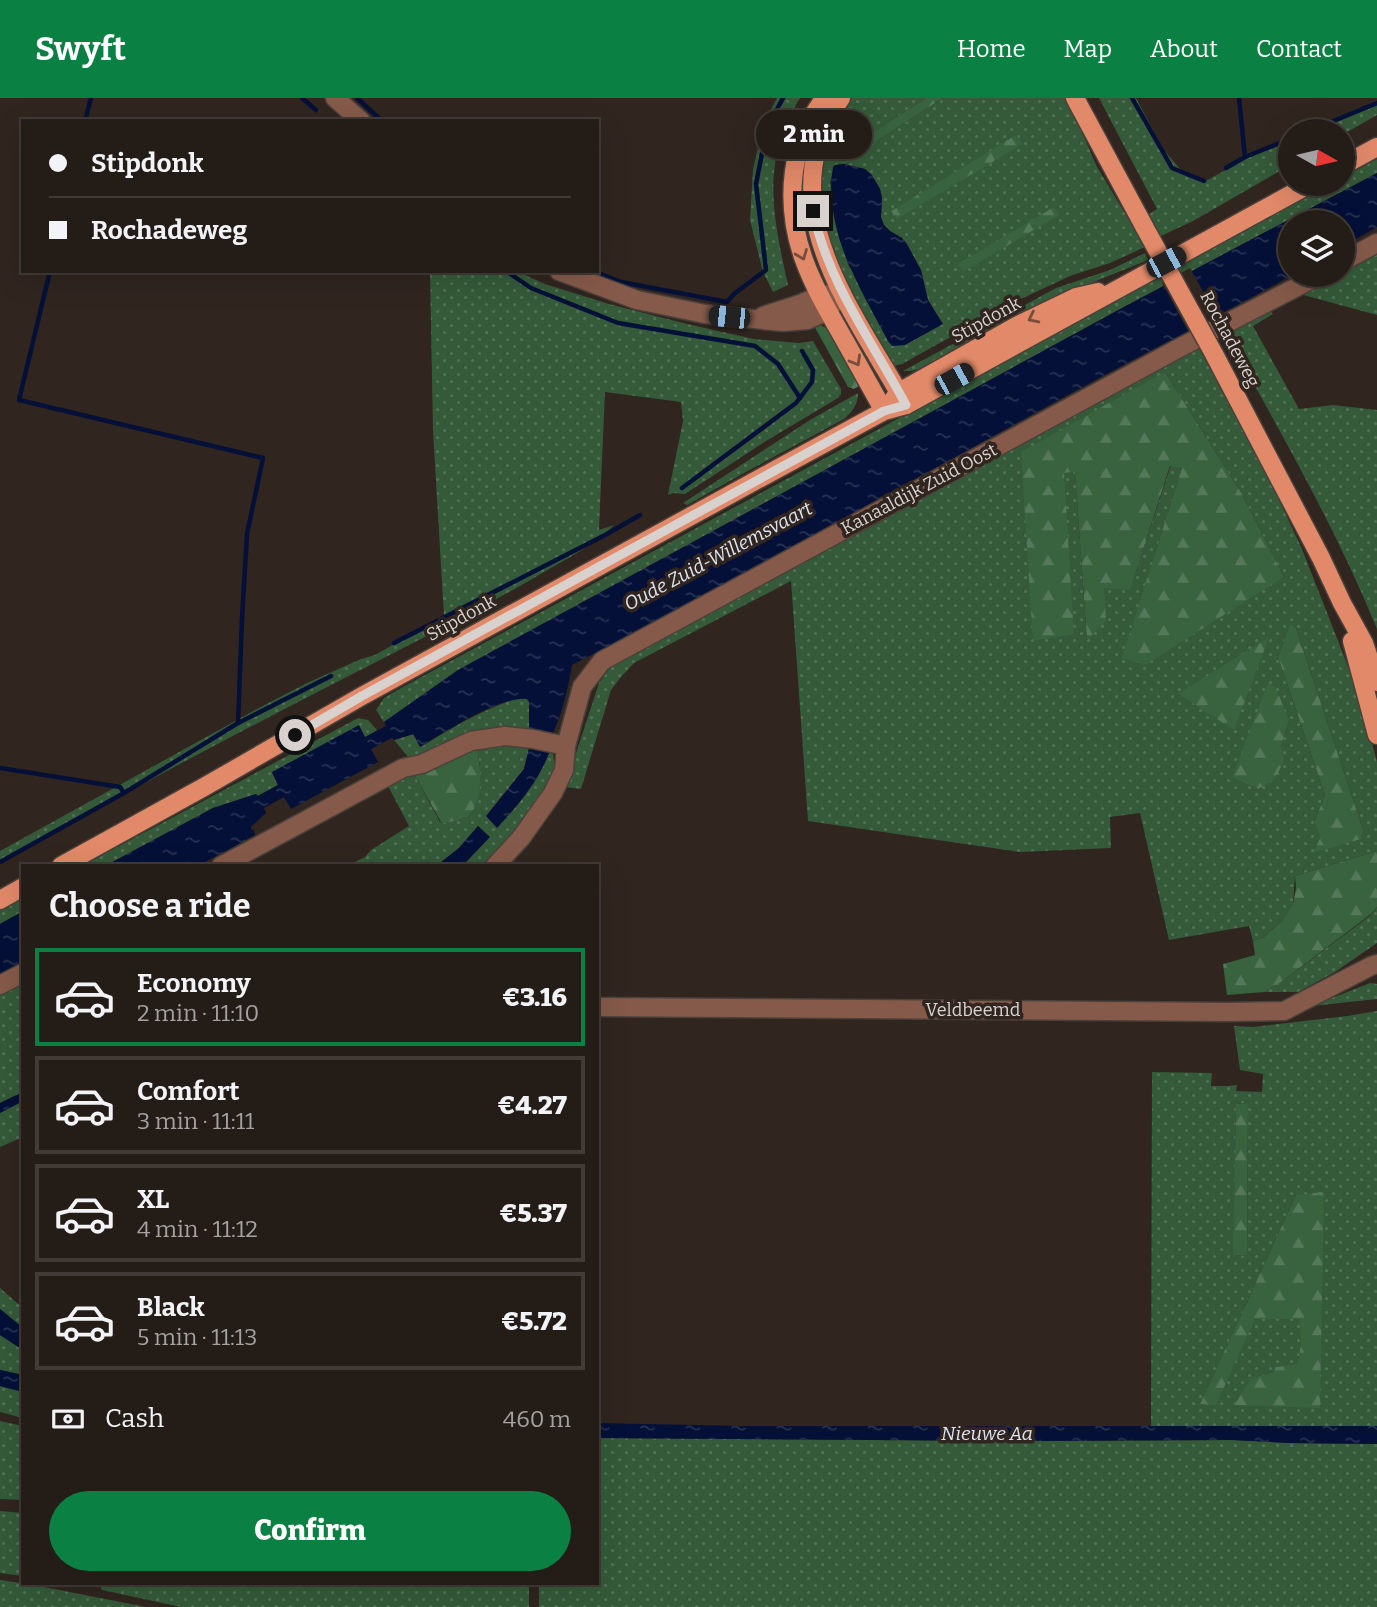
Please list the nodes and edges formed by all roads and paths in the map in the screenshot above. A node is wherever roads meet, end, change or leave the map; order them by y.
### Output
1 (335, 98) edge
2 (825, 98) edge
3 (841, 98) edge
4 (1075, 98) edge
5 (359, 119) edge
6 (1377, 147) edge
7 (1355, 159) edge
8 (1288, 196) edge
9 (1377, 243) edge
10 (1355, 255) edge
11 (564, 273) edge
12 (1297, 287) edge
13 (842, 293) junction
14 (823, 303) junction
15 (903, 398) junction
16 (884, 411) junction
17 (1342, 603) junction
18 (1377, 682) edge
19 (1377, 735) edge
20 (566, 746) junction
21 (65, 864) edge
22 (225, 864) edge
23 (497, 864) edge
24 (21, 888) edge
25 (0, 900) edge
26 (1377, 964) edge
27 (21, 974) edge
28 (1377, 978) edge
29 (1343, 981) junction
30 (0, 985) edge
31 (599, 1007) edge

1 - 5 street
2 -> 14 main road
3 - 13 main road
4 - 17 main road, Rochadeweg, bridge
6 - 7 main road
8 - 15 main road, Stipdonk
9 - 10 street
11 - 14 street
12 - 20 street, Kanaaldijk Zuid Oost
13 - 14 street
13 - 15 main road
14 -> 16 main road
15 - 16 main road, Stipdonk
16 - 21 main road, Stipdonk
17 - 18 main road, Rochadeweg
17 - 19 main road, Rochadeweg
20 - 22 street
20 - 23 street, Kanaaldijk Zuid Oost
24 - 25 main road
26 - 29 street, Veldbeemd
27 - 30 street
28 - 29 street, Veldbeemd
29 - 31 street, Veldbeemd

